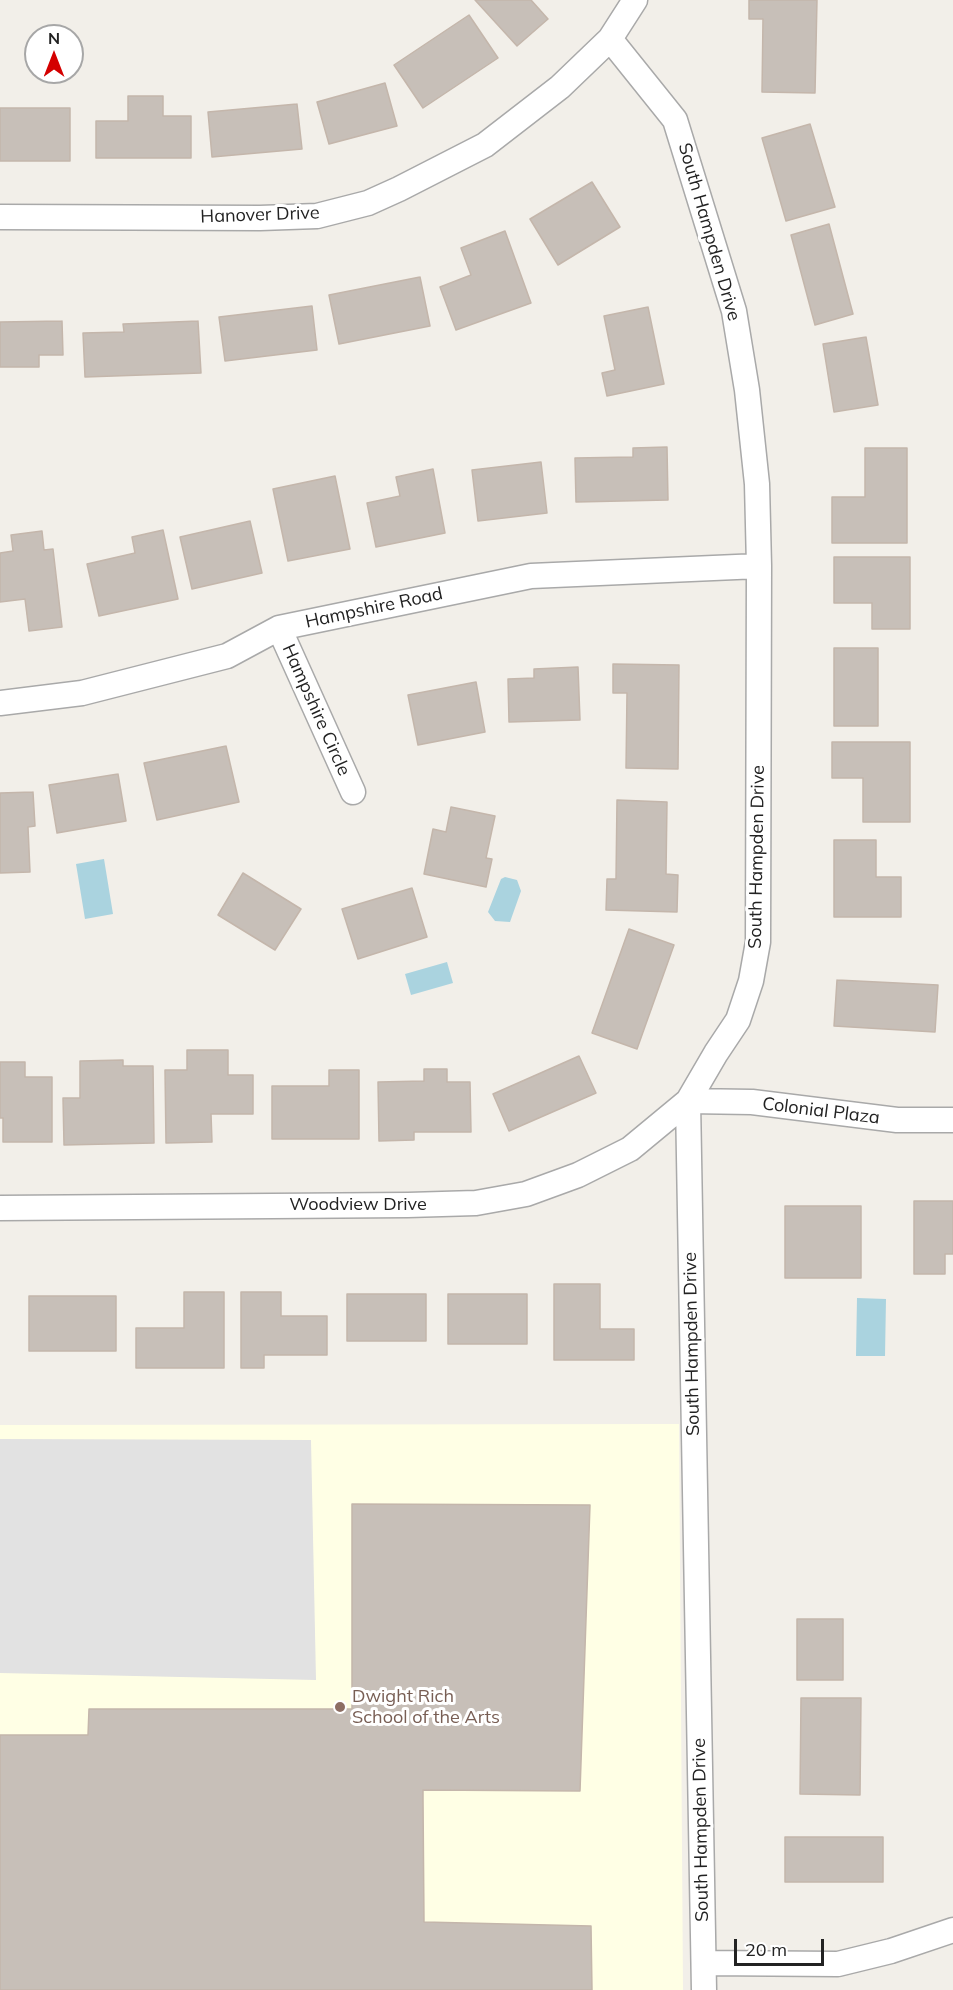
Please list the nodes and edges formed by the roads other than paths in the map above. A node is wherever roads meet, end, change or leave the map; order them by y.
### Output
1 (635, 0) edge
2 (610, 39) junction
3 (0, 217) edge
4 (759, 566) junction
5 (279, 628) junction
6 (0, 703) edge
7 (353, 792) dead end
8 (688, 1101) junction
9 (953, 1120) edge
10 (0, 1208) edge
11 (953, 1930) edge
12 (704, 1963) junction
13 (704, 1990) edge

1 - 2 street
2 - 3 street, Hanover Drive
2 - 4 street, South Hampden Drive
4 - 5 street, Hampshire Road
4 - 8 street, South Hampden Drive
5 - 6 street, Hampshire Road
5 - 7 street, Hampshire Circle
8 - 9 street, Colonial Plaza
8 - 10 street, Woodview Drive
8 - 12 street, South Hampden Drive
11 - 12 street
12 - 13 street, South Hampden Drive

